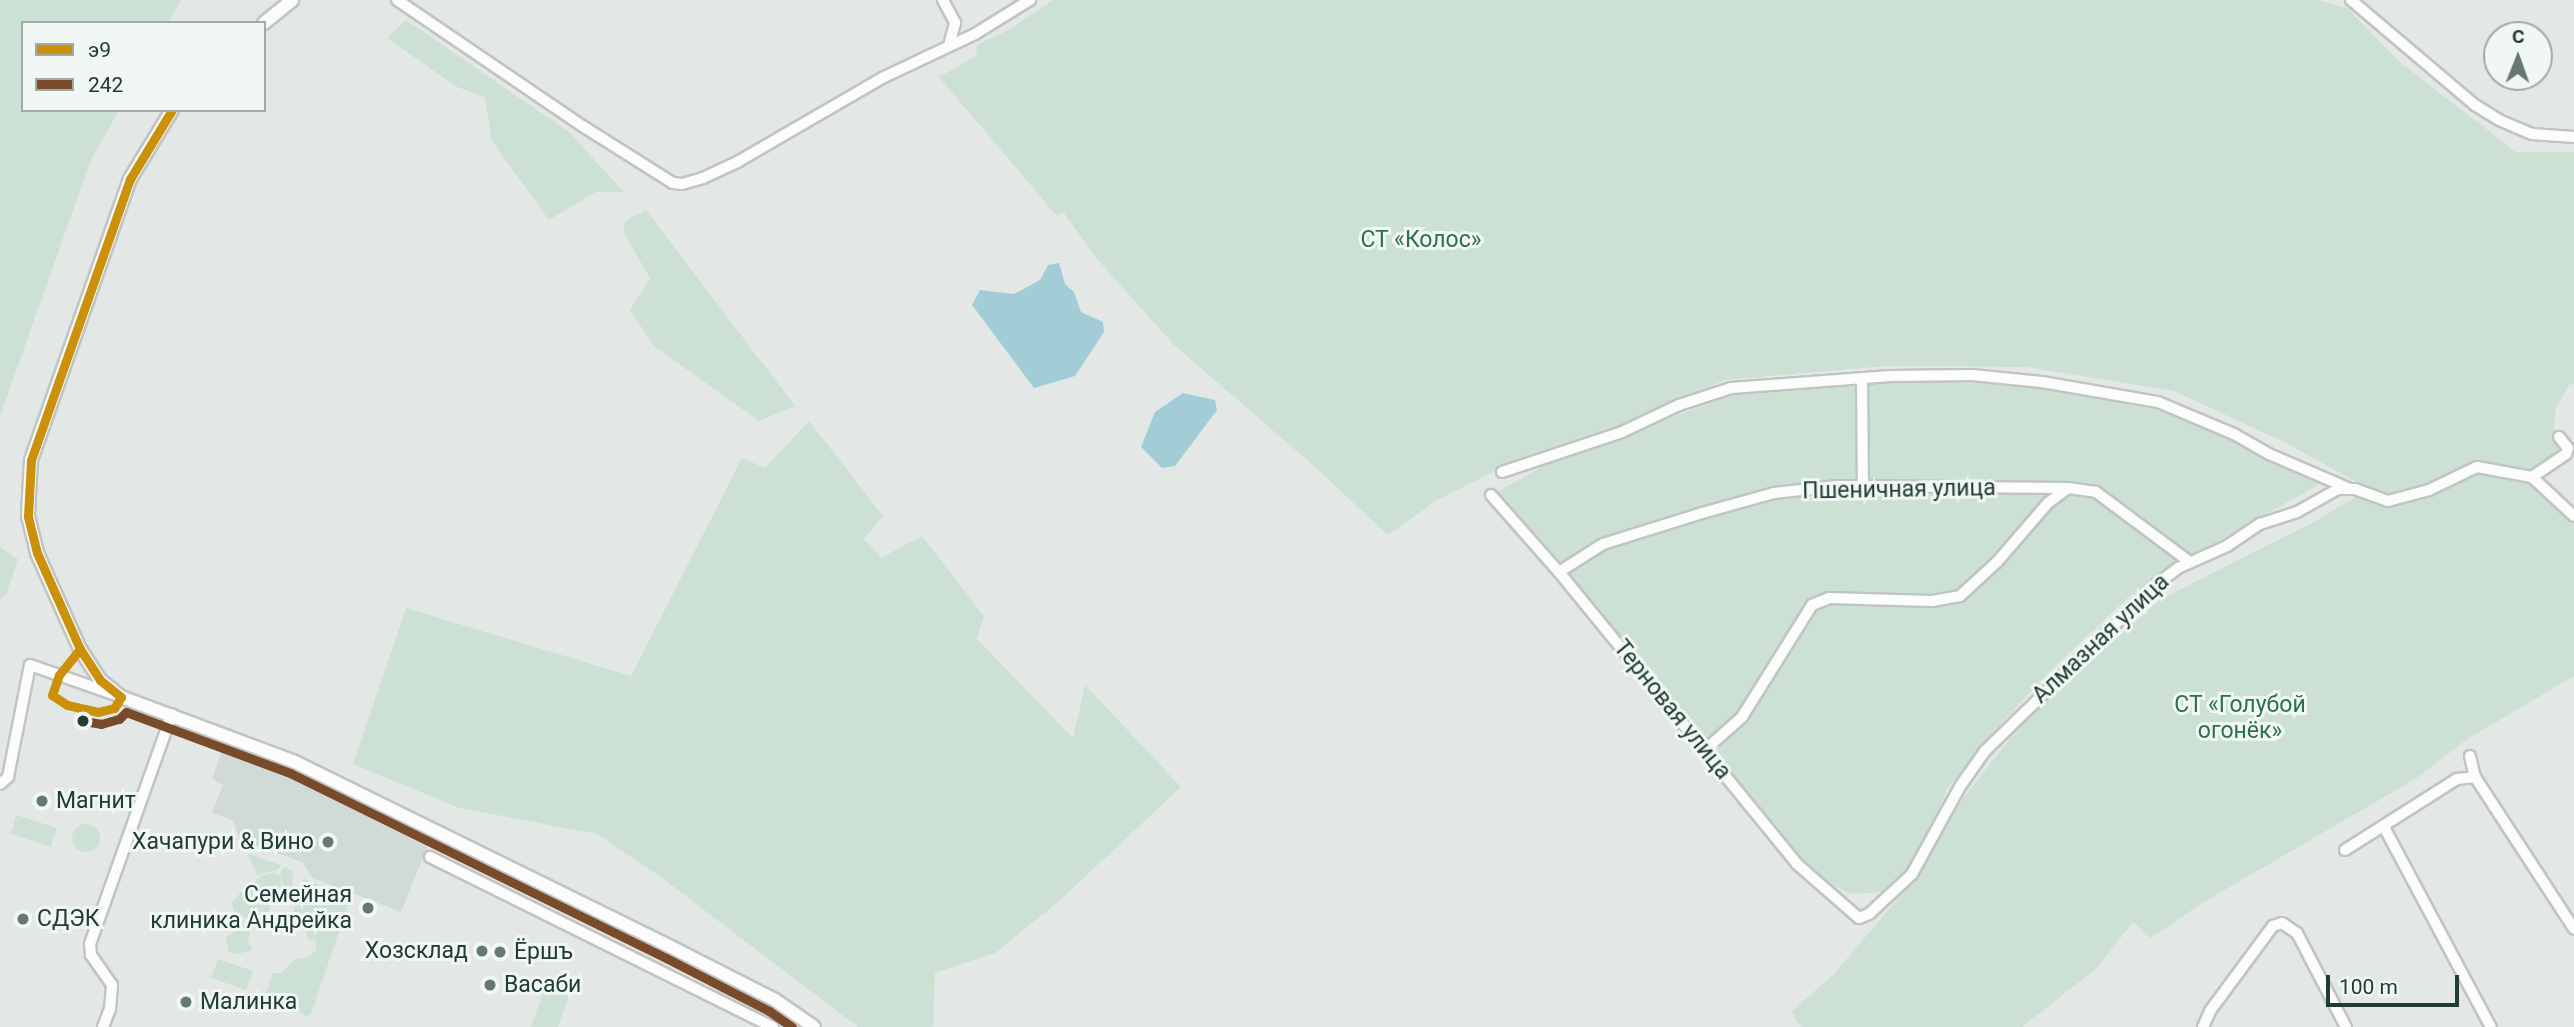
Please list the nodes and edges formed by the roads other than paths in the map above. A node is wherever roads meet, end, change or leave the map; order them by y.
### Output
1 (292, 0) edge
2 (397, 0) edge
3 (943, 0) edge
4 (1030, 0) edge
5 (2351, 0) edge
6 (266, 21) edge
7 (949, 45) junction
8 (171, 112) edge
9 (2574, 137) edge
10 (1862, 378) junction
11 (2559, 437) dead end
12 (1502, 472) dead end
13 (2532, 477) junction
14 (1863, 487) junction
15 (2068, 488) junction
16 (2349, 488) junction
17 (1491, 495) dead end
18 (2574, 516) edge
19 (2190, 562) junction
20 (1559, 572) junction
21 (121, 697) junction
22 (172, 714) junction
23 (1705, 750) junction
24 (2470, 756) dead end
25 (2475, 777) junction
26 (0, 785) edge
27 (2401, 801) dead end
28 (2409, 811) junction
29 (2384, 827) junction
30 (2345, 850) dead end
31 (430, 858) dead end
32 (1864, 916) joint
33 (2574, 929) edge
34 (103, 1027) edge
35 (774, 1027) edge
36 (814, 1027) edge
37 (2203, 1027) edge
38 (2346, 1027) edge
39 (2491, 1027) edge

1 - 6 street
2 - 7 street
3 - 7 street
4 - 7 street
5 - 9 street
8 - 21 street
10 - 12 street
10 - 14 street
10 - 16 street
11 - 13 street
13 - 16 street
13 - 18 street
14 - 15 street, Пшеничная улица
14 - 20 street, Пшеничная улица
15 - 19 street, Пшеничная улица
15 - 23 street
16 - 19 street, Алмазная улица
17 - 20 street, Терновая улица
19 - 32 street, Алмазная улица
20 - 23 street, Терновая улица
21 - 22 street
21 - 26 street
22 - 34 street
22 - 36 street
23 - 32 street, Терновая улица
24 - 25 street
25 - 28 street
25 - 33 street
27 - 28 street
28 - 29 street
29 - 30 street
29 - 39 street
31 - 35 street
37 - 38 street

